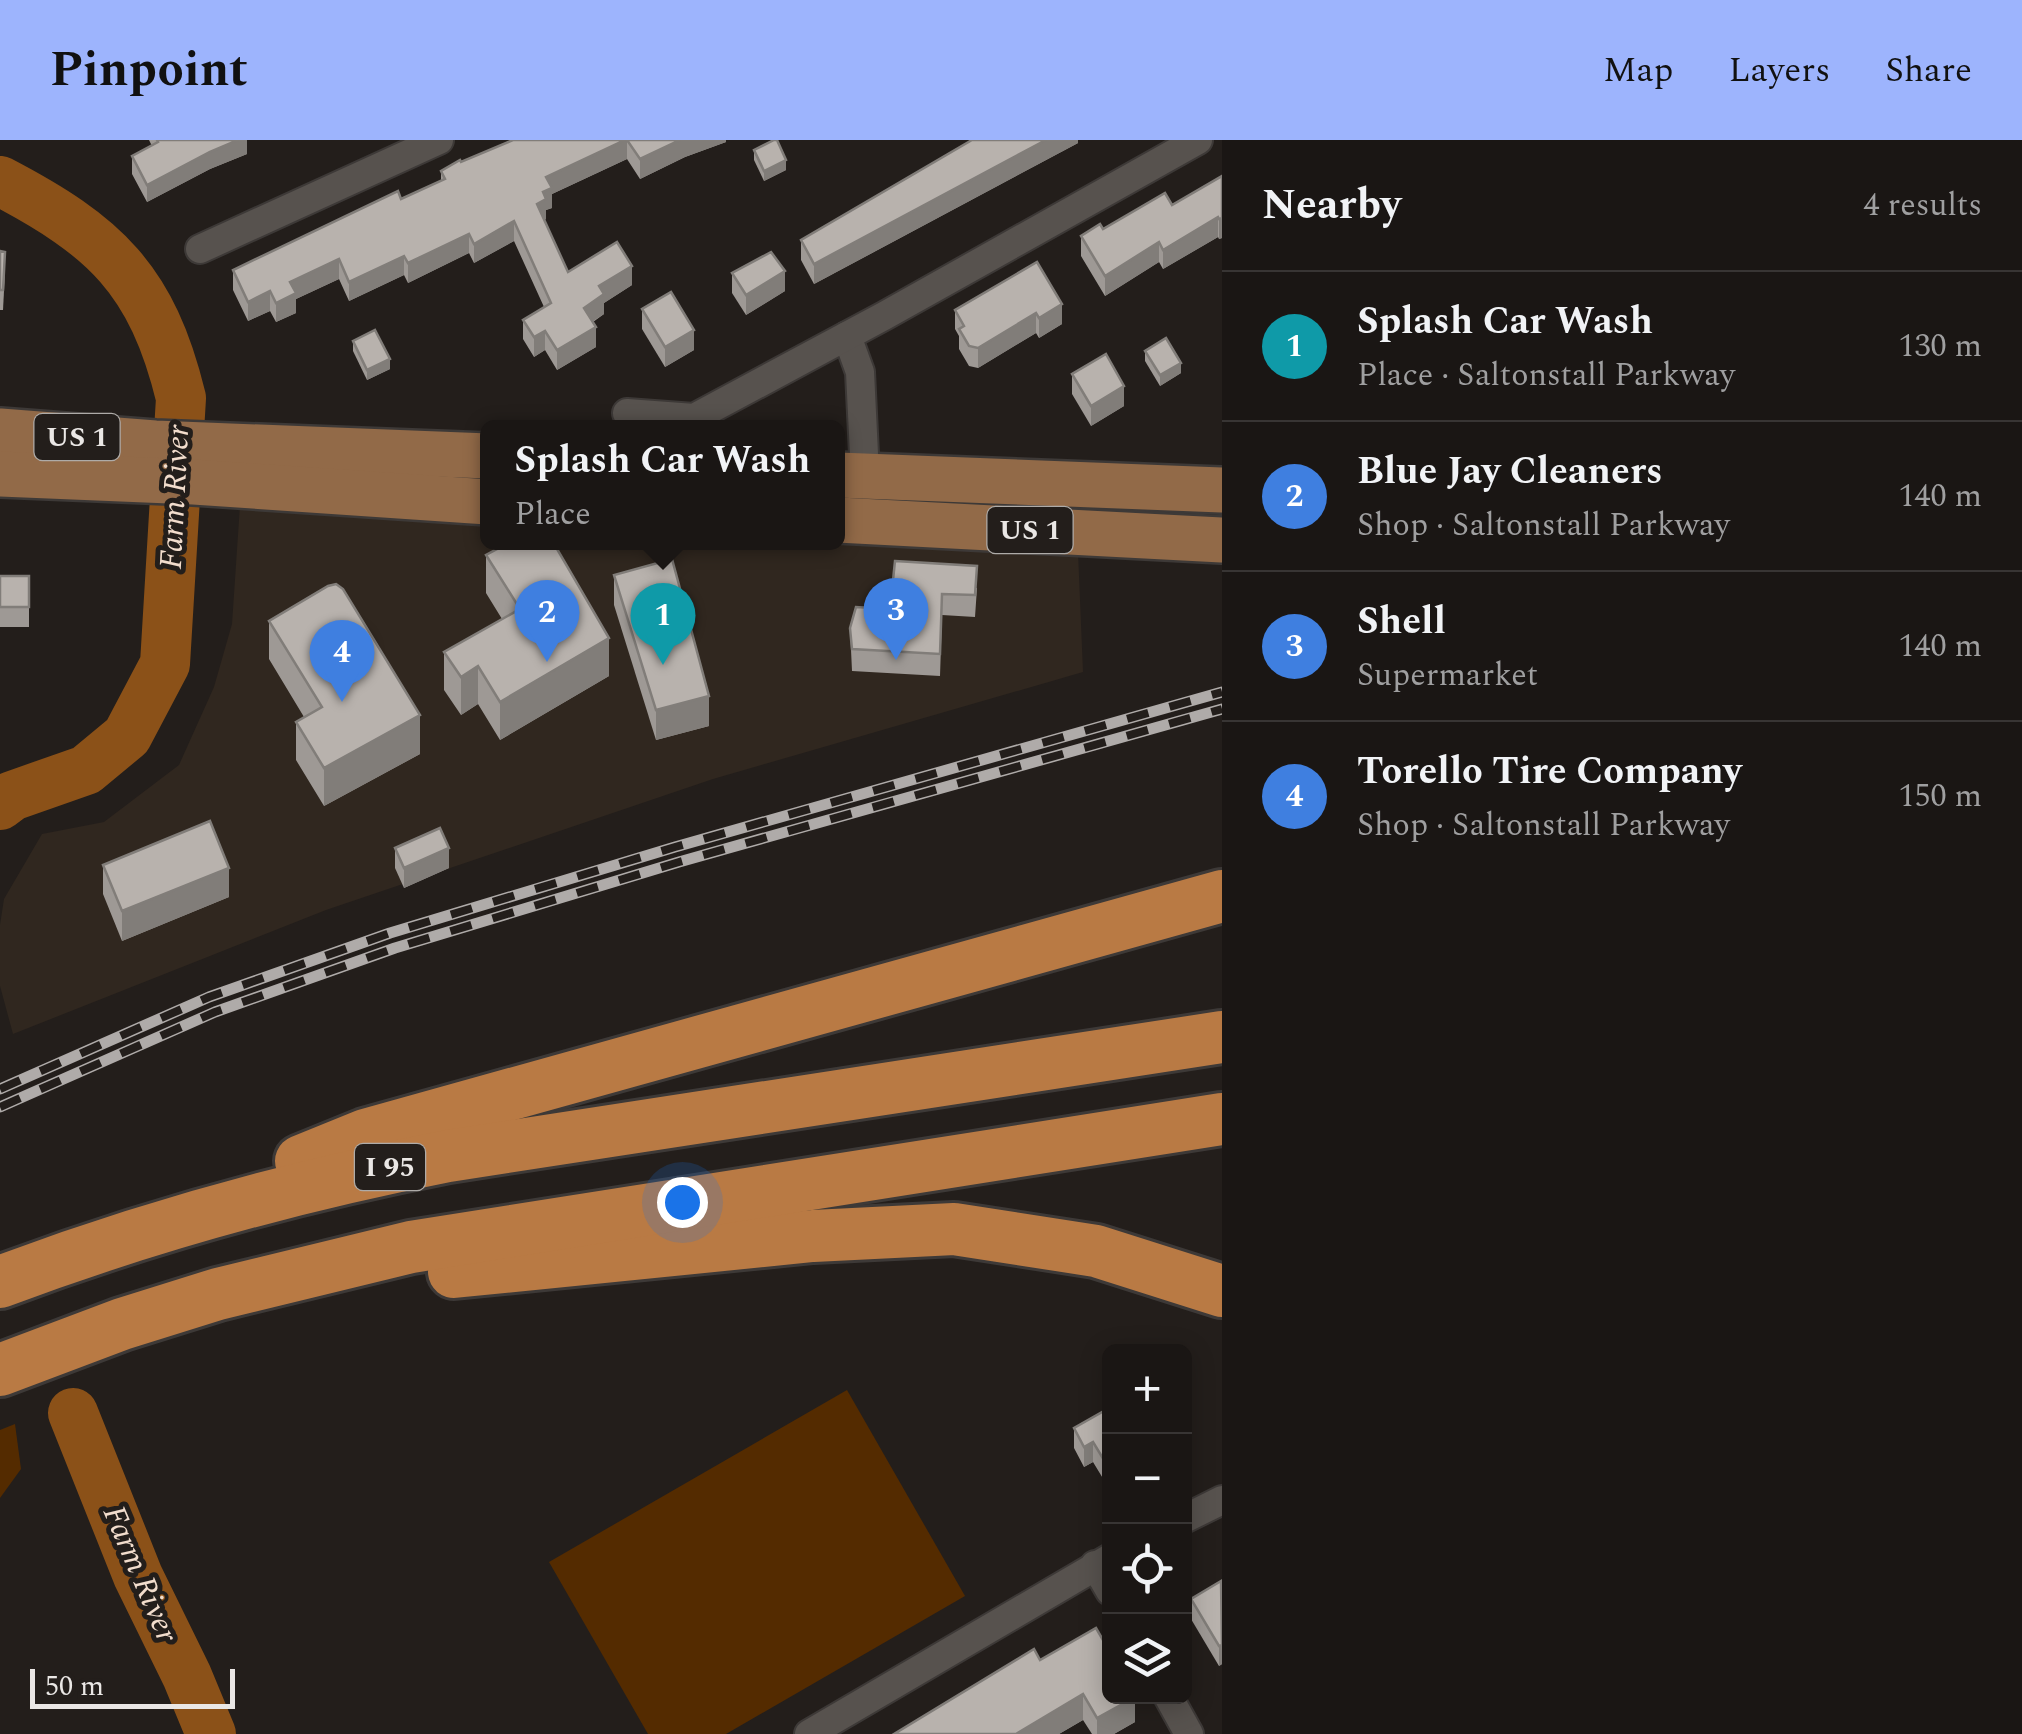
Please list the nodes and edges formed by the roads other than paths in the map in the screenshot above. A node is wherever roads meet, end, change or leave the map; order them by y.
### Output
1 (440, 140) edge
2 (1198, 140) edge
3 (200, 248) dead end
4 (847, 336) junction
5 (627, 414) dead end
6 (0, 430) edge
7 (480, 456) edge
8 (174, 462) junction
9 (0, 474) edge
10 (851, 475) edge
11 (1222, 490) edge
12 (480, 501) edge
13 (845, 520) edge
14 (1222, 540) edge
15 (1222, 896) edge
16 (1222, 1036) edge
17 (1222, 1120) edge
18 (65, 1258) junction
19 (0, 1282) edge
20 (1222, 1291) edge
21 (122, 1324) junction
22 (0, 1370) edge
23 (1222, 1500) edge
24 (1192, 1516) edge
25 (1102, 1562) edge
26 (1172, 1704) edge
27 (810, 1734) edge
28 (1189, 1734) edge

1 - 3 street
2 - 4 street
4 - 5 street
4 - 10 street
6 - 8 main road, US 1
7 - 8 main road, US 1
8 - 9 main road, US 1
8 - 12 main road, US 1
10 - 11 main road, US 1
13 - 14 main road, US 1
15 - 18 highway
16 - 18 highway, I 95
17 - 21 highway
18 - 19 highway, I 95
20 - 21 highway
21 - 22 highway
23 - 24 street
25 - 27 street
26 - 28 street

